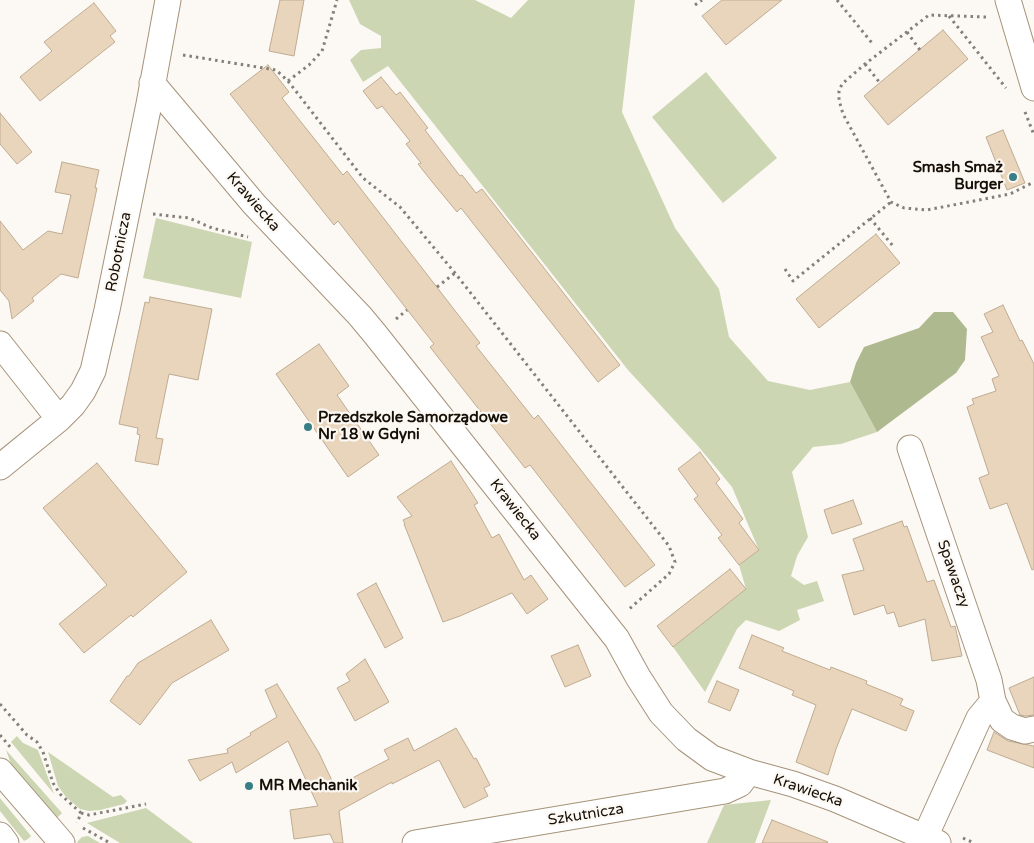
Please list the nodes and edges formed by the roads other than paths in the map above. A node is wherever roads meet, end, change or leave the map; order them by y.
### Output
1 (168, 0) edge
2 (1000, 8) edge
3 (152, 84) junction
4 (1034, 88) edge
5 (0, 344) edge
6 (59, 419) junction
7 (910, 448) dead end
8 (0, 467) edge
9 (993, 701) junction
10 (1034, 730) edge
11 (0, 771) edge
12 (749, 772) junction
13 (0, 835) edge
14 (931, 840) edge
15 (60, 841) edge
16 (6, 843) edge
17 (415, 843) edge

1 - 3 street, Robotnicza
2 - 4 street
3 - 6 street, Robotnicza
3 - 12 street, Krawiecka
5 - 6 street
6 - 8 street, Robotnicza
7 - 9 street, Spawaczy
9 - 10 street, Spawaczy
9 - 14 street
11 - 15 street
12 - 14 street, Krawiecka
12 - 17 street, Szkutnicza
13 - 16 street

